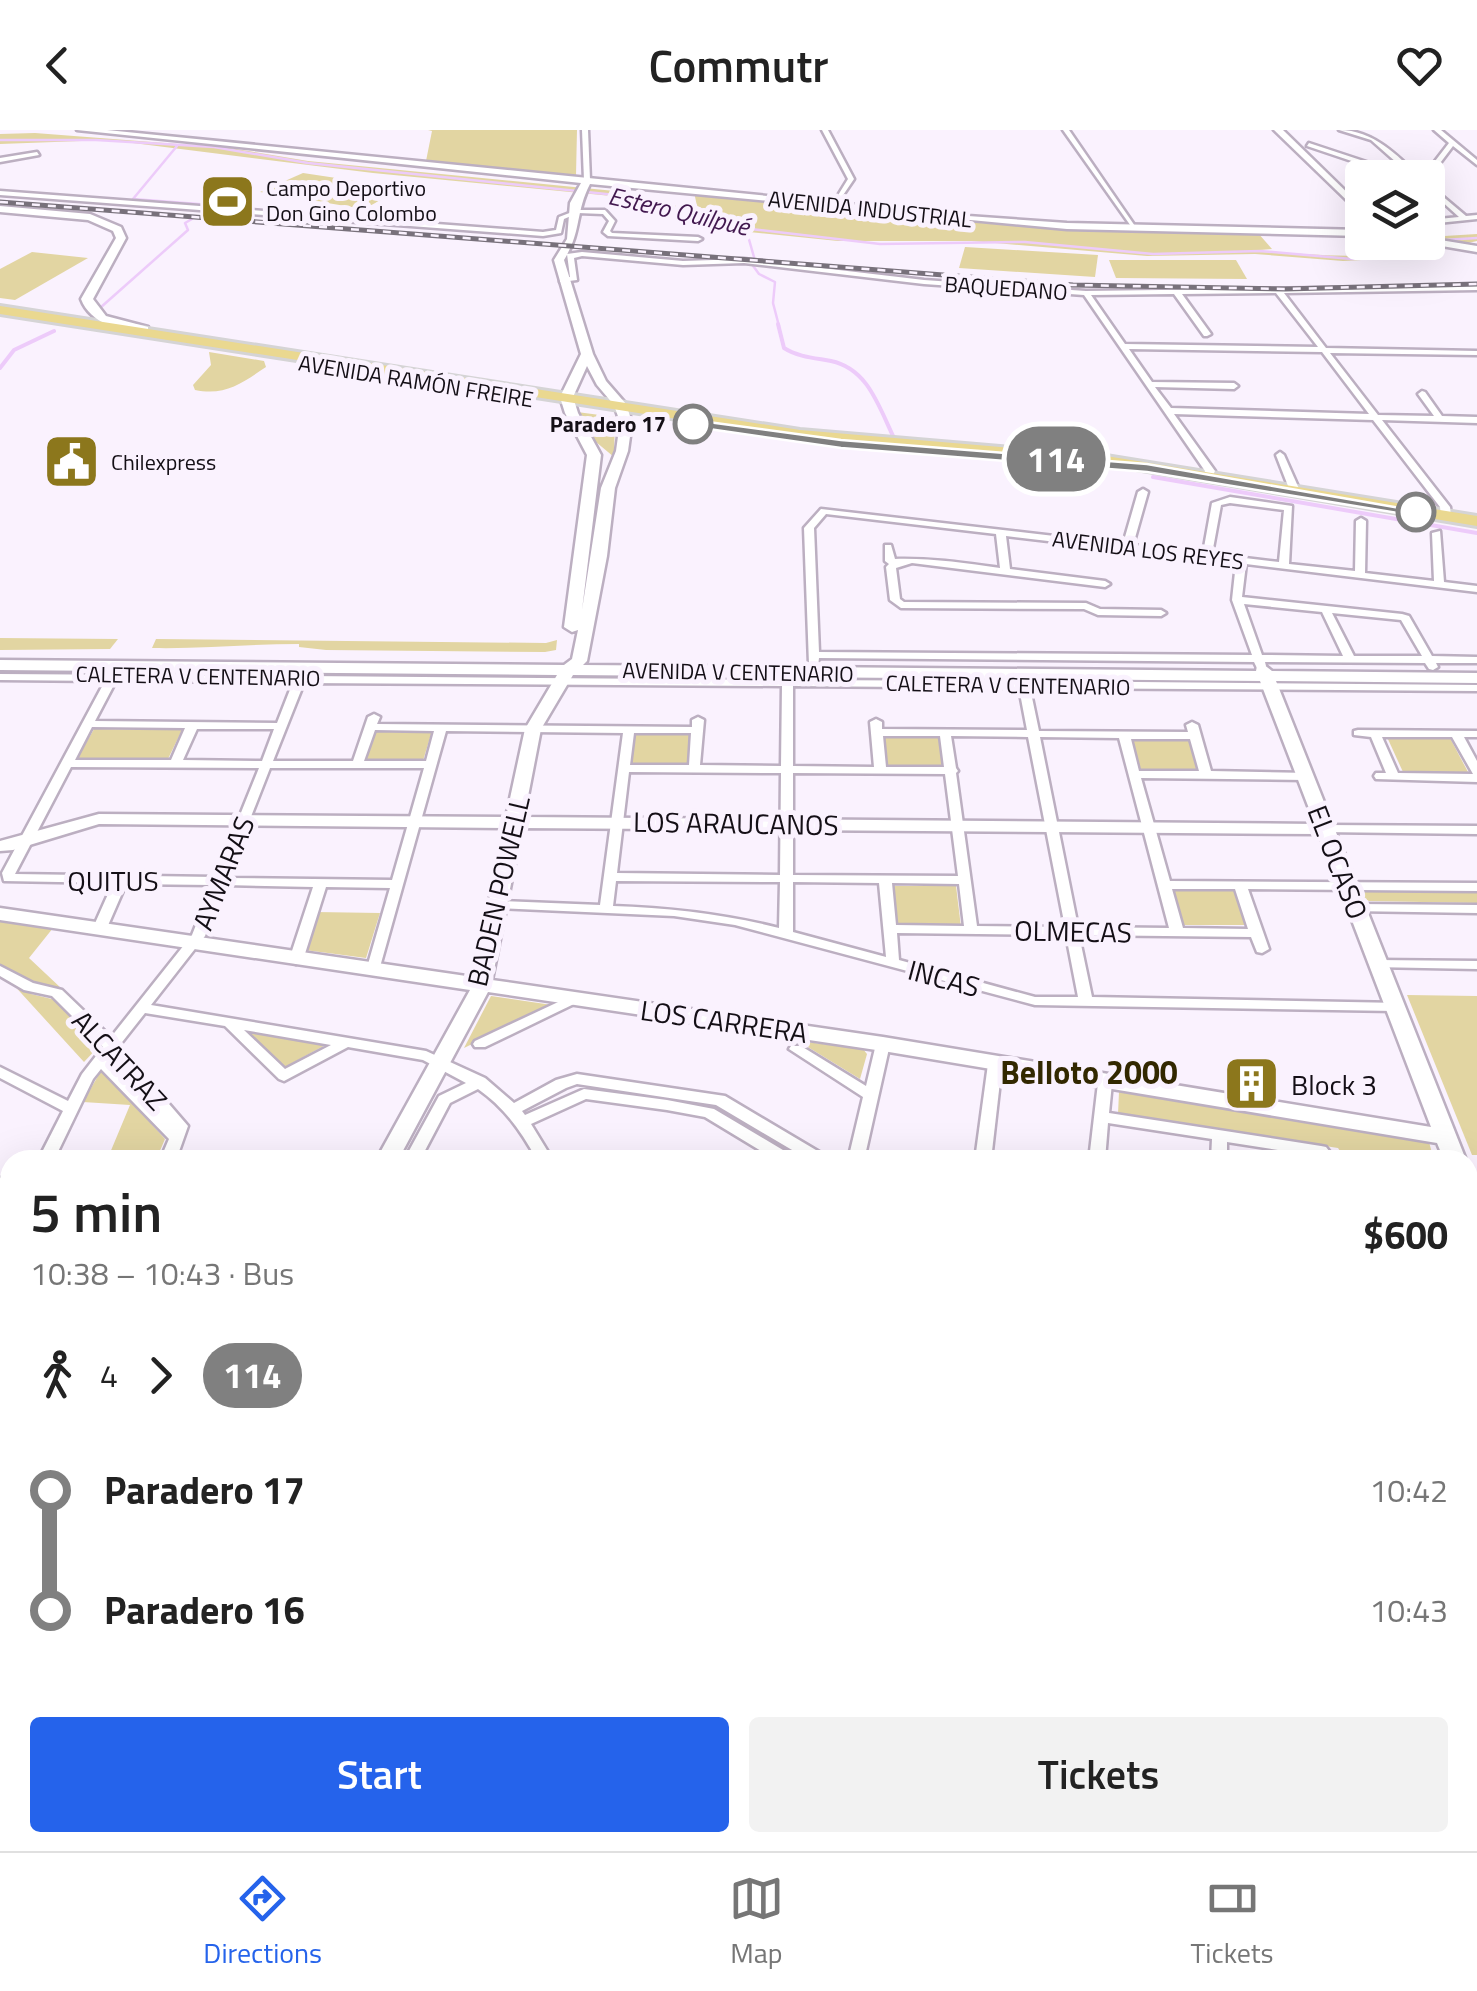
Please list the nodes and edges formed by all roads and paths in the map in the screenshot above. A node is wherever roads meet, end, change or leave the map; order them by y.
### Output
1 (81, 130) edge
2 (585, 130) edge
3 (826, 130) edge
4 (1066, 130) edge
5 (1278, 130) edge
6 (1294, 130) edge
7 (1342, 130) edge
8 (1380, 130) edge
9 (1437, 130) edge
10 (1373, 139) junction
11 (1452, 142) junction
12 (1309, 145) junction
13 (38, 154) dead end
14 (0, 160) edge
15 (1359, 160) edge
16 (1397, 160) edge
17 (1435, 160) edge
18 (1475, 160) edge
19 (1345, 181) edge
20 (586, 182) junction
21 (0, 193) edge
22 (1345, 195) edge
23 (1445, 201) edge
24 (835, 205) junction
25 (0, 209) edge
26 (575, 212) junction
27 (1463, 217) junction
28 (1445, 218) edge
29 (1477, 218) edge
30 (1135, 228) junction
31 (1345, 233) edge
32 (698, 239) dead end
33 (1445, 244) edge
34 (1477, 250) edge
35 (564, 280) junction
36 (1466, 288) junction
37 (1477, 288) edge
38 (1176, 293) junction
39 (1086, 294) junction
40 (1280, 294) junction
41 (1477, 299) edge
42 (0, 310) edge
43 (28, 314) junction
44 (0, 321) edge
45 (139, 332) junction
46 (1207, 334) dead end
47 (1122, 346) junction
48 (1326, 350) junction
49 (587, 354) junction
50 (1477, 354) edge
51 (1151, 384) junction
52 (1234, 386) dead end
53 (1422, 394) dead end
54 (566, 400) junction
55 (622, 409) junction
56 (1169, 411) junction
57 (1378, 418) junction
58 (1440, 419) junction
59 (1477, 420) edge
60 (591, 443) junction
61 (899, 443) junction
62 (868, 446) junction
63 (1280, 455) dead end
64 (618, 462) junction
65 (1147, 468) junction
66 (1208, 477) junction
67 (1144, 492) dead end
68 (1296, 492) junction
69 (1446, 516) junction
70 (595, 519) junction
71 (1361, 521) dead end
72 (1477, 521) edge
73 (1436, 532) dead end
74 (1001, 533) junction
75 (888, 547) dead end
76 (1128, 548) junction
77 (1207, 557) junction
78 (1241, 561) junction
79 (897, 563) junction
80 (1284, 566) junction
81 (1005, 571) junction
82 (1360, 575) junction
83 (1070, 580) junction
84 (1105, 584) dead end
85 (1439, 584) junction
86 (1477, 589) edge
87 (1237, 600) junction
88 (901, 605) joint
89 (1086, 606) junction
90 (1326, 610) junction
91 (1161, 613) dead end
92 (813, 659) junction
93 (1350, 659) junction
94 (0, 661) edge
95 (1431, 664) junction
96 (1477, 664) edge
97 (568, 668) junction
98 (1264, 672) junction
99 (302, 673) junction
100 (0, 676) edge
101 (786, 678) junction
102 (1477, 678) edge
103 (112, 679) junction
104 (1023, 680) junction
105 (1477, 688) edge
106 (88, 724) junction
107 (192, 726) junction
108 (281, 726) junction
109 (441, 727) junction
110 (533, 729) junction
111 (629, 730) junction
112 (1193, 730) joint
113 (945, 733) junction
114 (1358, 733) dead end
115 (1375, 733) junction
116 (1034, 734) junction
117 (1456, 734) junction
118 (1477, 734) edge
119 (1124, 735) junction
120 (67, 763) junction
121 (175, 764) junction
122 (266, 764) junction
123 (357, 766) junction
124 (429, 766) junction
125 (624, 768) junction
126 (694, 770) junction
127 (786, 770) junction
128 (880, 770) junction
129 (952, 772) junction
130 (1135, 774) junction
131 (1206, 774) junction
132 (1477, 775) edge
133 (1305, 776) junction
134 (244, 820) junction
135 (514, 820) junction
136 (618, 821) junction
137 (412, 822) junction
138 (785, 823) junction
139 (956, 825) junction
140 (1051, 825) junction
141 (1149, 827) junction
142 (1326, 829) junction
143 (1477, 830) edge
144 (25, 841) junction
145 (0, 846) edge
146 (612, 877) junction
147 (9, 878) joint
148 (121, 880) junction
149 (220, 880) junction
150 (786, 880) junction
151 (886, 880) junction
152 (964, 880) junction
153 (321, 883) junction
154 (396, 884) junction
155 (1165, 885) junction
156 (1240, 885) junction
157 (1347, 885) junction
158 (1477, 887) edge
159 (499, 905) junction
160 (606, 908) junction
161 (1356, 908) junction
162 (1477, 909) edge
163 (0, 914) edge
164 (98, 930) junction
165 (891, 930) junction
166 (971, 930) junction
167 (1073, 931) junction
168 (1177, 932) junction
169 (1256, 932) junction
170 (786, 933) junction
171 (194, 944) junction
172 (1262, 949) dead end
173 (296, 960) junction
174 (893, 964) junction
175 (1378, 964) junction
176 (1477, 965) edge
177 (0, 970) edge
178 (372, 971) junction
179 (480, 987) junction
180 (571, 1000) junction
181 (1086, 1004) junction
182 (1394, 1006) junction
183 (143, 1008) junction
184 (230, 1024) junction
185 (346, 1043) junction
186 (480, 1044) dead end
187 (883, 1044) junction
188 (796, 1048) dead end
189 (105, 1053) junction
190 (440, 1063) junction
191 (995, 1064) junction
192 (0, 1072) edge
193 (480, 1082) junction
194 (1105, 1083) junction
195 (872, 1096) junction
196 (70, 1108) junction
197 (519, 1115) junction
198 (1102, 1117) junction
199 (758, 1133) junction
200 (1220, 1136) junction
201 (1446, 1137) junction
202 (51, 1150) edge
203 (172, 1150) edge
204 (393, 1150) edge
205 (417, 1150) edge
206 (540, 1150) edge
207 (777, 1150) edge
208 (798, 1150) edge
209 (858, 1150) edge
210 (984, 1150) edge
211 (1098, 1150) edge
212 (1219, 1150) edge
213 (1314, 1150) edge
214 (1451, 1150) edge

1 - 20 main road, AVENIDA INDUSTRIAL
2 - 20 street
3 - 24 street
4 - 30 street
5 - 22 main road
6 - 12 main road
7 - 10 street
8 - 10 street
9 - 11 street
10 - 16 street
11 - 17 street
11 - 18 street
12 - 15 street
12 - 19 main road
13 - 14 street
20 - 24 main road, AVENIDA INDUSTRIAL
20 - 26 main road
21 - 26 street
23 - 27 street
24 - 30 main road, AVENIDA INDUSTRIAL
25 - 45 main road
26 - 32 street
26 - 35 main road
27 - 28 street
27 - 29 street
30 - 31 main road, AVENIDA INDUSTRIAL
33 - 34 main road
35 - 39 street, BAQUEDANO
35 - 49 main road
36 - 37 street, BAQUEDANO
36 - 40 street, BAQUEDANO
36 - 41 street
38 - 39 street, BAQUEDANO
38 - 40 street, BAQUEDANO
38 - 46 street
39 - 47 street
40 - 48 street
42 - 43 main road, AVENIDA RAMÓN FREIRE
43 - 44 main road
43 - 45 main road, AVENIDA RAMÓN FREIRE
44 - 45 main road
45 - 54 main road, AVENIDA RAMÓN FREIRE
47 - 48 street
47 - 51 street
48 - 50 street
48 - 57 street
49 - 54 main road
49 - 55 main road
51 - 52 street
51 - 56 street
53 - 58 street
54 - 55 main road, AVENIDA RAMÓN FREIRE
54 - 60 main road
55 - 61 main road, AVENIDA RAMÓN FREIRE
55 - 62 main road, AVENIDA RAMÓN FREIRE
55 - 64 main road, BADEN POWELL
56 - 57 street
56 - 66 street
57 - 58 street
57 - 69 street
58 - 59 street
60 - 64 main road
60 - 70 main road, BADEN POWELL
61 - 62 main road
61 - 65 main road, AVENIDA RAMÓN FREIRE
62 - 65 main road, AVENIDA RAMÓN FREIRE
63 - 68 street
64 - 70 main road, BADEN POWELL
65 - 66 main road, AVENIDA RAMÓN FREIRE
66 - 68 main road, AVENIDA RAMÓN FREIRE
67 - 76 street
68 - 69 main road, AVENIDA RAMÓN FREIRE
69 - 72 main road, AVENIDA RAMÓN FREIRE
70 - 97 main road, BADEN POWELL
70 - 97 main road, BADEN POWELL
71 - 82 street
73 - 85 street
74 - 76 street, AVENIDA LOS REYES
74 - 81 street
74 - 92 street, AVENIDA LOS REYES
75 - 79 street
76 - 77 street, AVENIDA LOS REYES
77 - 78 street, AVENIDA LOS REYES
77 - 80 street
78 - 80 street, AVENIDA LOS REYES
78 - 87 street, EL OCASO
79 - 81 street
79 - 88 street
80 - 82 street, AVENIDA LOS REYES
81 - 83 street
82 - 85 street, AVENIDA LOS REYES
83 - 84 street
83 - 89 street
85 - 86 street, AVENIDA LOS REYES
87 - 90 street
87 - 98 street, EL OCASO
88 - 89 street
89 - 91 street
90 - 93 street
90 - 95 street
92 - 97 main road, AVENIDA V CENTENARIO
92 - 98 main road, AVENIDA V CENTENARIO
93 - 95 street
93 - 98 street
94 - 97 main road, AVENIDA V CENTENARIO
94 - 99 main road, AVENIDA V CENTENARIO
95 - 96 main road, AVENIDA V CENTENARIO
95 - 98 main road, AVENIDA V CENTENARIO
97 - 99 main road, AVENIDA V CENTENARIO
97 - 101 main road, AVENIDA V CENTENARIO
97 - 110 main road, BADEN POWELL
98 - 102 main road, AVENIDA V CENTENARIO
98 - 104 main road, AVENIDA V CENTENARIO
98 - 105 street
98 - 133 main road, EL OCASO
99 - 103 street, CALETERA V CENTENARIO
99 - 108 street, AYMARAS
100 - 103 street, CALETERA V CENTENARIO
101 - 104 main road, AVENIDA V CENTENARIO
101 - 127 street
103 - 106 street
104 - 116 street
106 - 107 street
106 - 120 street
107 - 108 street
107 - 121 street
108 - 122 street, AYMARAS
109 - 110 street
109 - 123 street
109 - 124 street
110 - 111 street
110 - 135 main road, BADEN POWELL
111 - 125 street
111 - 126 street
112 - 119 street
112 - 131 street
113 - 116 street
113 - 128 street
113 - 129 street
114 - 115 street
115 - 117 street
115 - 132 street
116 - 119 street
116 - 140 street
117 - 118 street
117 - 132 street
119 - 130 street
120 - 121 street
120 - 144 street
121 - 122 street
122 - 123 street
122 - 134 street, AYMARAS
123 - 124 street
124 - 137 street
125 - 126 street
125 - 136 street
126 - 127 street
127 - 128 street
127 - 138 street
128 - 129 street
129 - 139 street
130 - 131 street
130 - 141 street
131 - 133 street
133 - 142 main road, EL OCASO
134 - 137 main road, LOS ARAUCANOS
134 - 144 main road, LOS ARAUCANOS
134 - 149 street, AYMARAS
135 - 136 main road, LOS ARAUCANOS
135 - 137 main road, LOS ARAUCANOS
135 - 159 main road, BADEN POWELL
136 - 138 main road, LOS ARAUCANOS
136 - 146 street
137 - 154 street
138 - 139 main road, LOS ARAUCANOS
138 - 150 street
139 - 140 main road, LOS ARAUCANOS
139 - 152 street
140 - 141 main road, LOS ARAUCANOS
140 - 167 street
141 - 142 main road, LOS ARAUCANOS
141 - 155 street
142 - 143 street, LOS ARAUCANOS
142 - 157 main road, EL OCASO
144 - 145 main road, LOS ARAUCANOS
144 - 147 street
146 - 150 street
146 - 160 street
147 - 148 street, QUITUS
148 - 149 street, QUITUS
148 - 164 street
149 - 153 street, QUITUS
149 - 171 street, AYMARAS
150 - 151 street
150 - 170 street
151 - 152 street
151 - 165 street
152 - 166 street
153 - 154 street, QUITUS
153 - 173 street
154 - 178 street
155 - 156 street
155 - 168 street
156 - 157 street
156 - 169 street
157 - 158 street
157 - 161 main road, EL OCASO
159 - 160 street, INCAS
159 - 179 main road, BADEN POWELL
160 - 170 street, INCAS
161 - 162 street
161 - 175 main road, EL OCASO
163 - 164 main road, LOS CARRERA
164 - 171 main road, LOS CARRERA
165 - 166 street, OLMECAS
165 - 174 street
166 - 167 street, OLMECAS
167 - 168 street, OLMECAS
167 - 181 street
168 - 169 street, OLMECAS
169 - 172 street
170 - 174 street, INCAS
171 - 173 main road, LOS CARRERA
171 - 183 street, AYMARAS
173 - 178 main road, LOS CARRERA
174 - 181 street, INCAS
175 - 176 street
175 - 182 main road, EL OCASO
177 - 189 street, ALCATRAZ
178 - 179 main road, LOS CARRERA
179 - 180 main road, LOS CARRERA
179 - 190 main road, BADEN POWELL
180 - 186 street
180 - 187 main road, LOS CARRERA
181 - 182 street, INCAS
182 - 201 main road, EL OCASO
183 - 184 street
183 - 189 street, AYMARAS
184 - 185 street
184 - 185 street
185 - 190 street
187 - 191 main road, LOS CARRERA
187 - 195 street
188 - 195 street
189 - 196 street, AYMARAS
189 - 203 street, ALCATRAZ
190 - 193 street
190 - 204 main road, BADEN POWELL
191 - 194 main road, LOS CARRERA
191 - 210 street
192 - 196 street
193 - 197 street
193 - 205 street
194 - 198 street
194 - 201 main road, LOS CARRERA
195 - 209 street
196 - 202 street, AYMARAS
197 - 199 street
197 - 206 street
198 - 200 street
198 - 211 street
199 - 207 street
199 - 208 street
200 - 212 street
200 - 213 street
201 - 214 main road, EL OCASO

